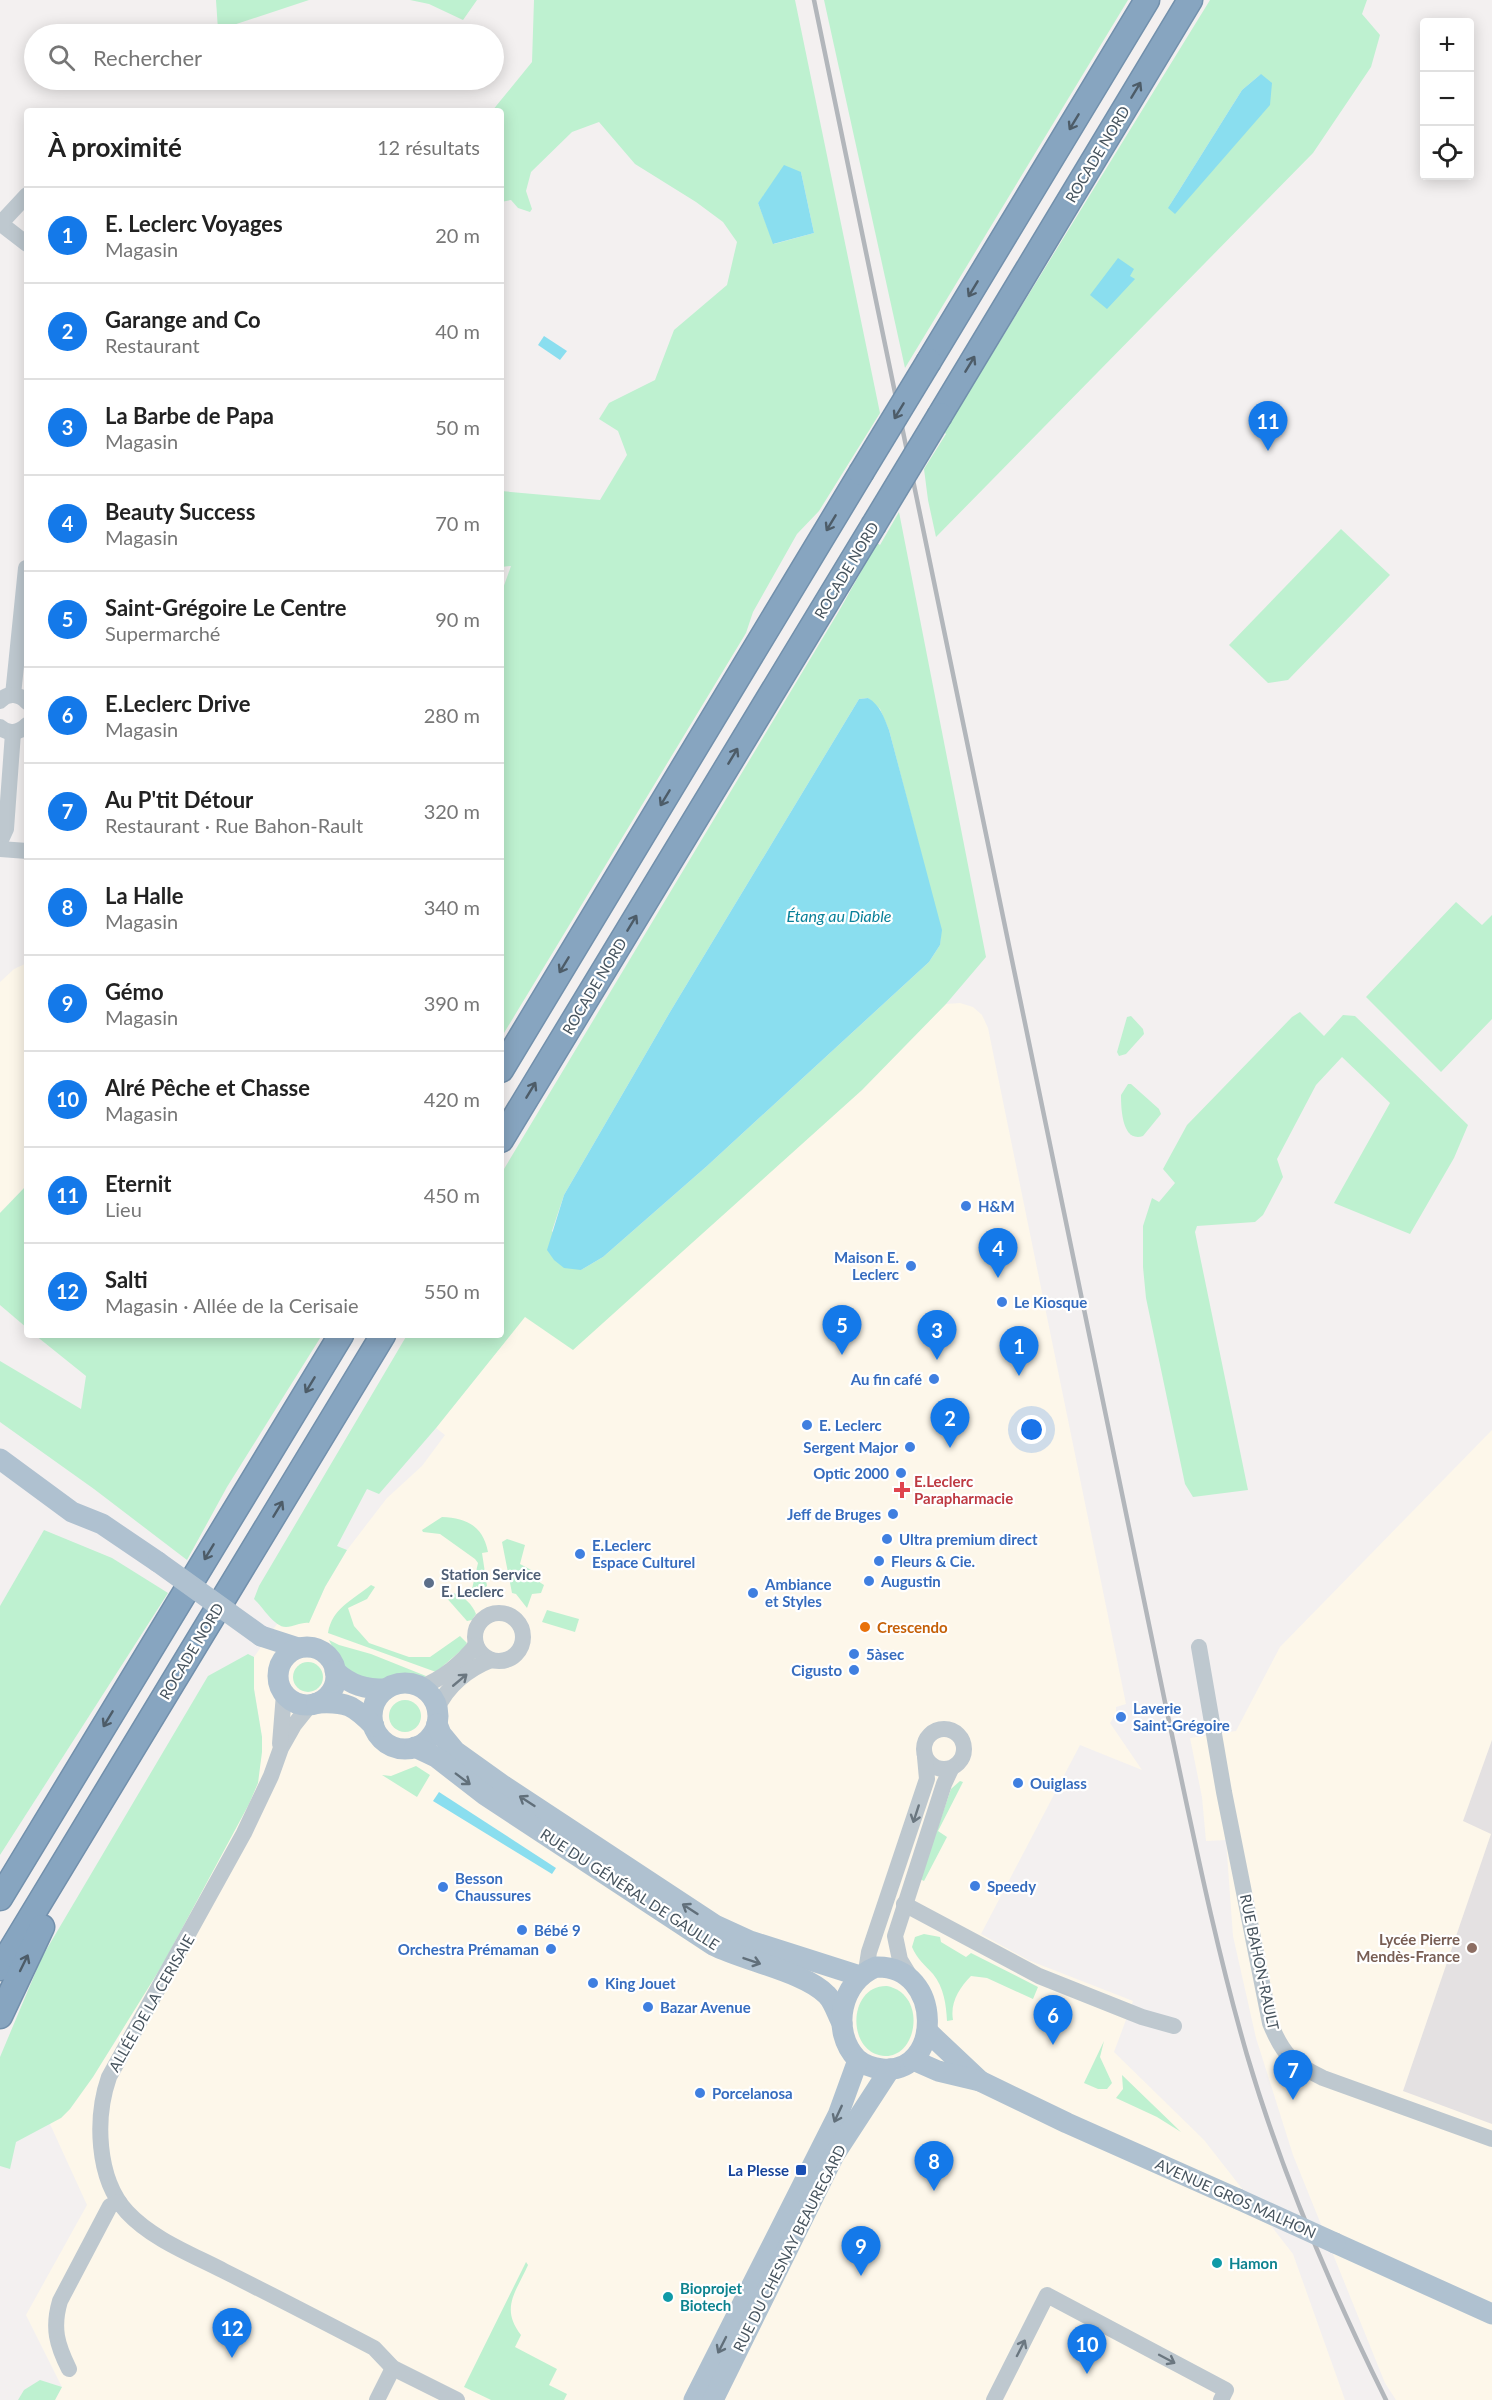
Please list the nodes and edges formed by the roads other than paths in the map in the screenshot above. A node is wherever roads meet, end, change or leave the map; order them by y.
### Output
1 (1147, 0) edge
2 (1190, 0) edge
3 (24, 198) edge
4 (0, 224) edge
5 (24, 242) edge
6 (24, 588) edge
7 (13, 699) edge
8 (13, 729) edge
9 (0, 842) edge
10 (0, 849) edge
11 (24, 851) edge
12 (504, 1065) edge
13 (504, 1135) edge
14 (338, 1338) edge
15 (381, 1338) edge
16 (0, 1444) edge
17 (0, 1459) edge
18 (102, 1524) junction
19 (261, 1636) junction
20 (476, 1645) junction
21 (1199, 1647) dead end
22 (298, 1648) junction
23 (491, 1660) junction
24 (278, 1671) junction
25 (335, 1671) junction
26 (421, 1687) junction
27 (386, 1689) junction
28 (284, 1694) junction
29 (314, 1704) junction
30 (437, 1716) junction
31 (374, 1726) junction
32 (415, 1747) junction
33 (280, 1748) junction
34 (925, 1757) junction
35 (951, 1769) junction
36 (95, 1810) junction
37 (0, 1898) edge
38 (904, 1904) junction
39 (0, 1968) edge
40 (863, 1973) junction
41 (911, 1978) junction
42 (0, 2016) edge
43 (842, 2023) junction
44 (1174, 2026) dead end
45 (927, 2031) junction
46 (858, 2060) junction
47 (913, 2060) junction
48 (890, 2070) junction
49 (980, 2081) junction
50 (1492, 2139) edge
51 (119, 2202) junction
52 (1492, 2314) edge
53 (393, 2368) junction
54 (69, 2369) dead end
55 (377, 2400) edge
56 (457, 2400) edge
57 (694, 2400) edge
58 (713, 2400) edge
59 (994, 2400) edge
60 (1221, 2400) edge

1 -> 12 highway, bridge
13 -> 2 highway, ROCADE NORD, bridge
3 - 4 street
4 - 5 street
6 - 7 street
8 - 9 street
10 - 11 street
14 -> 37 highway
36 -> 15 highway, ROCADE NORD
16 - 18 main road
17 - 18 main road
18 - 19 main road, bridge
19 - 22 main road
19 - 24 main road
20 - 23 street
20 - 23 street
20 - 26 street
21 - 50 street, RUE BAHON-RAULT
22 - 24 main road
22 - 25 main road
30 -> 23 street
24 - 28 main road
25 - 27 main road
25 - 29 main road
26 - 27 main road
26 - 30 main road, RUE DU GÉNÉRAL DE GAULLE
27 - 31 main road
28 - 29 main road
28 - 33 street, ALLÉE DE LA CERISAIE
29 - 31 main road, RUE DU GÉNÉRAL DE GAULLE
29 - 33 street, ALLÉE DE LA CERISAIE
30 - 32 main road
40 -> 30 main road, RUE DU GÉNÉRAL DE GAULLE
31 - 32 main road, RUE DU GÉNÉRAL DE GAULLE
32 -> 43 main road, RUE DU GÉNÉRAL DE GAULLE
33 - 51 street, ALLÉE DE LA CERISAIE
34 - 35 street
34 - 35 street
34 -> 40 street
35 - 38 street
36 - 39 highway, ROCADE NORD
42 -> 36 highway
38 - 41 street
38 - 44 street
40 - 41 main road
40 - 43 main road
41 - 45 main road
43 - 46 main road
45 - 47 main road
45 - 49 main road, AVENUE GROS MALHON
46 - 48 main road
46 -> 57 main road, RUE DU CHESNAY BEAUREGARD
47 - 48 main road
47 - 49 main road, AVENUE GROS MALHON
48 - 58 main road, RUE DU CHESNAY BEAUREGARD
49 - 52 main road, AVENUE GROS MALHON, bridge
51 - 53 street, ALLÉE DE LA CERISAIE
51 - 54 street
53 - 55 street
53 - 56 street, ALLÉE DE LA CERISAIE
59 -> 60 street

